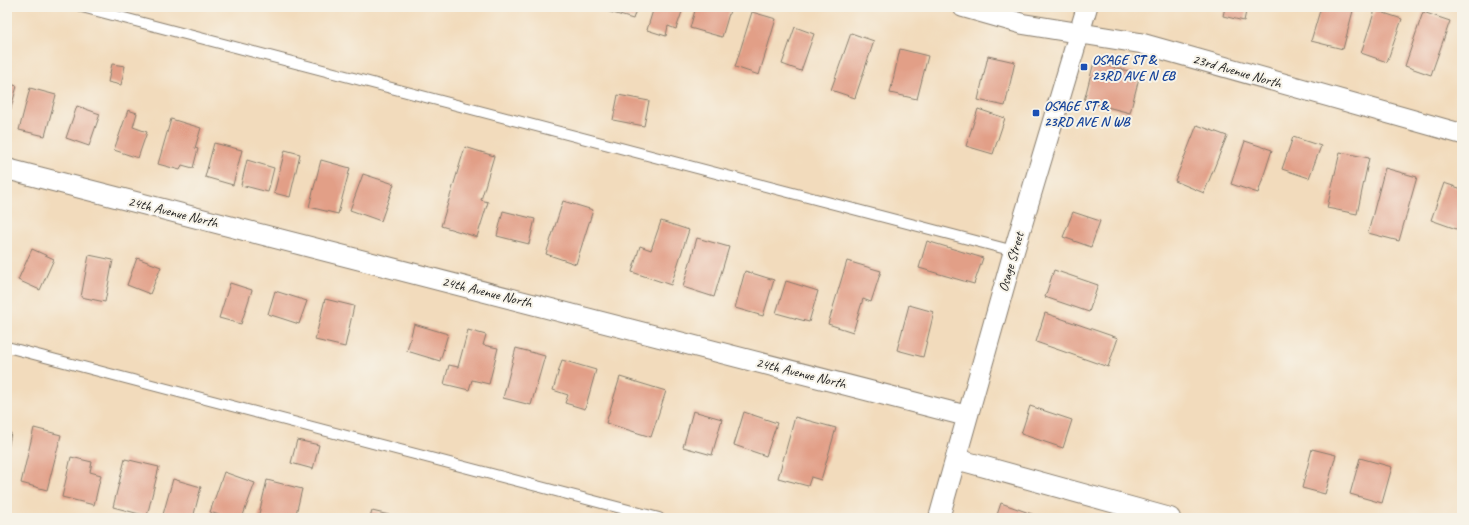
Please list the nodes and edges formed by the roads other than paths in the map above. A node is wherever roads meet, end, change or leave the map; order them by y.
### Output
1 (82, 7) edge
2 (963, 7) edge
3 (1087, 7) edge
4 (1080, 34) junction
5 (1462, 134) edge
6 (7, 169) edge
7 (1014, 251) junction
8 (7, 347) edge
9 (967, 416) junction
10 (956, 459) junction
11 (659, 518) edge
12 (939, 518) edge
13 (1170, 518) edge

1 - 7 lane
2 - 4 street, 23rd Avenue North
3 - 4 street, Osage Street
4 - 5 street, 23rd Avenue North
4 - 7 street, Osage Street
6 - 9 street, 24th Avenue North
7 - 9 street, Osage Street
8 - 11 lane
9 - 10 street, Osage Street
10 - 12 street, Osage Street
10 - 13 street

